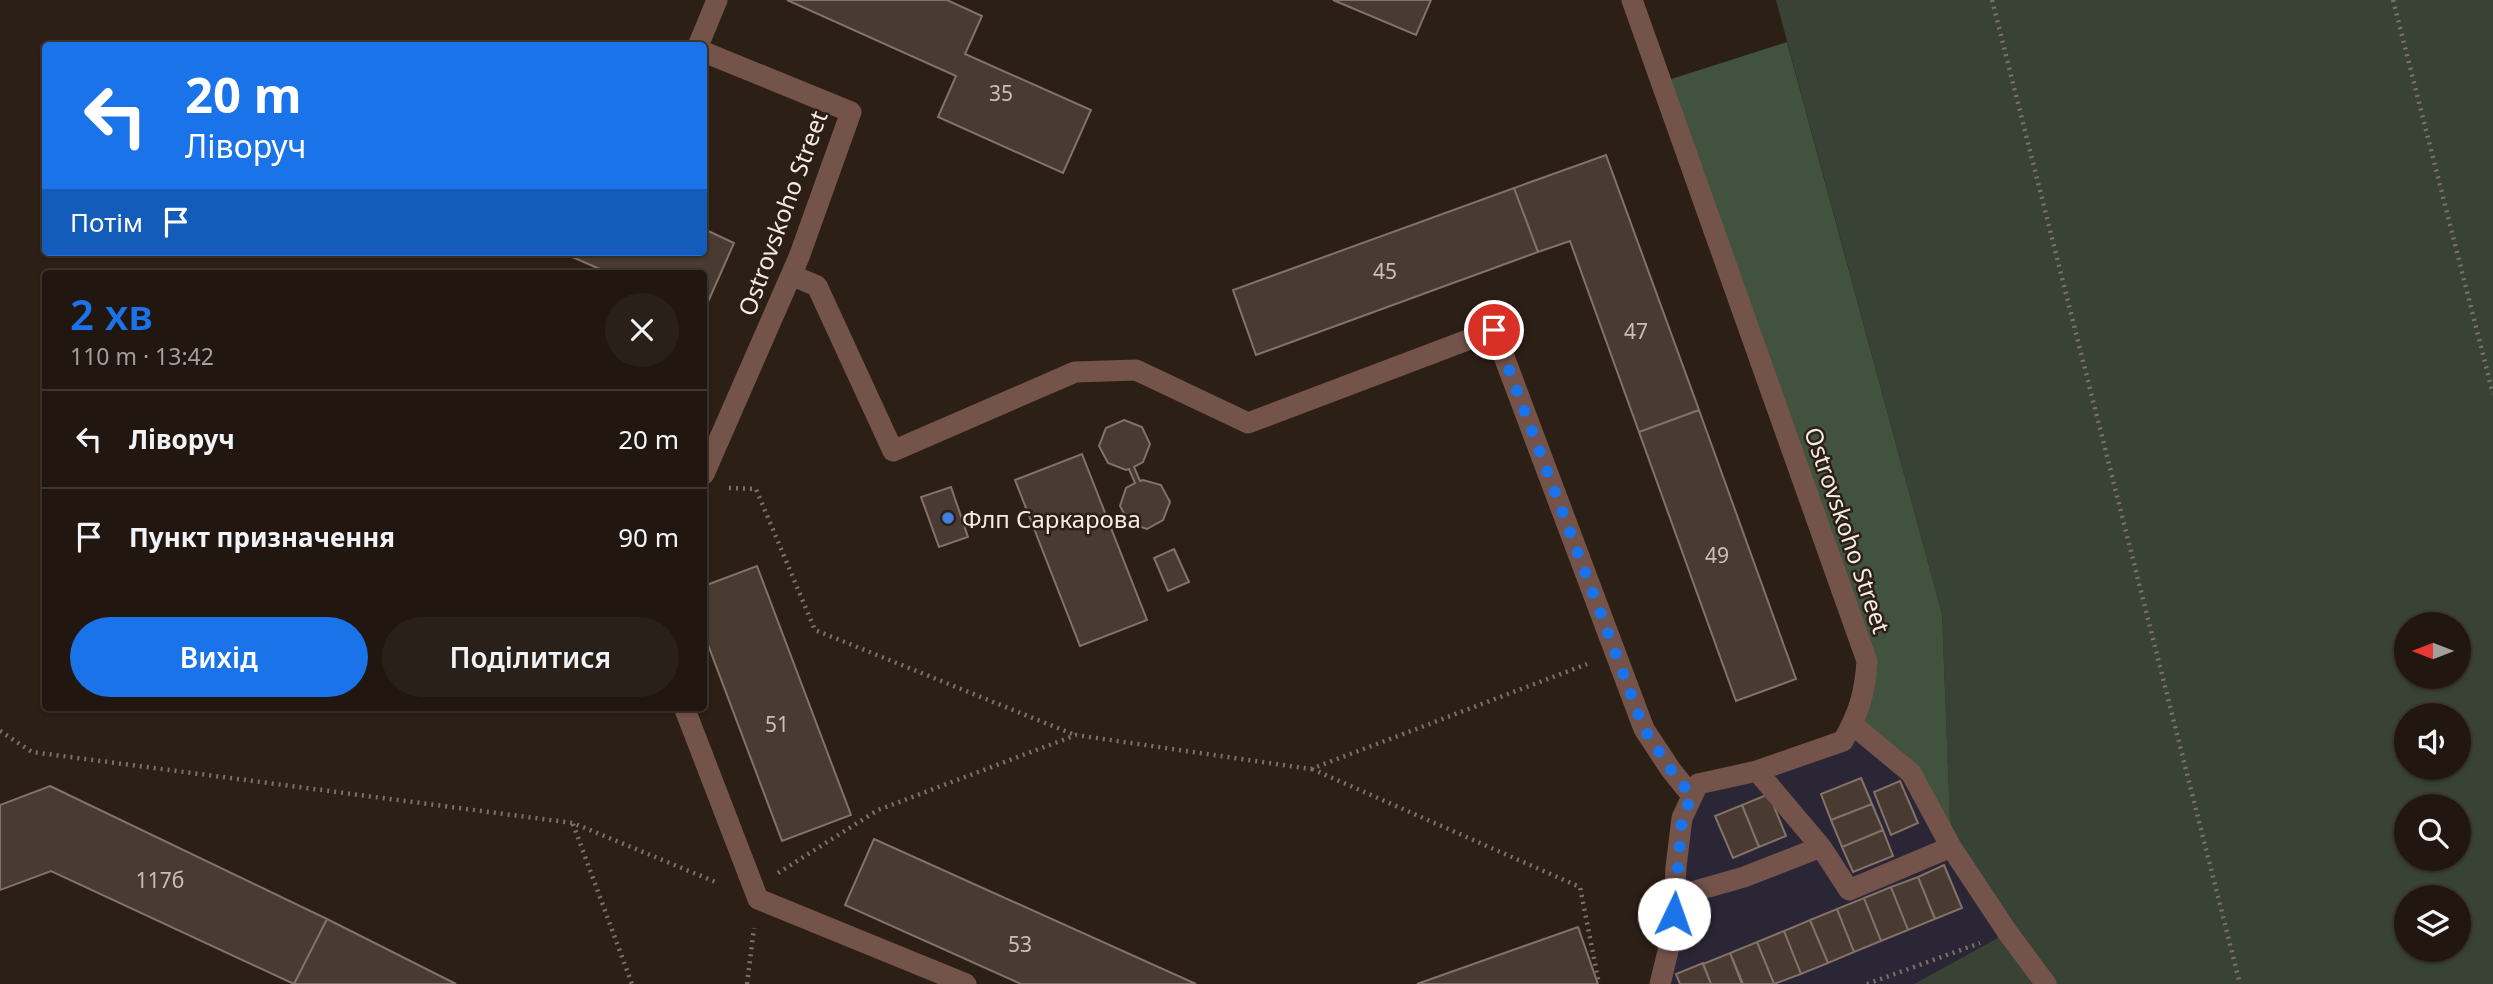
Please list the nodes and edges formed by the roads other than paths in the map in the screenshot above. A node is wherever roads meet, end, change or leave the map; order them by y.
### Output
1 (717, 0) edge
2 (1632, 0) edge
3 (700, 42) edge
4 (707, 53) edge
5 (791, 275) junction
6 (710, 481) edge
7 (686, 711) edge
8 (1853, 725) junction
9 (1757, 771) junction
10 (1692, 796) junction
11 (1821, 848) junction
12 (1951, 848) junction
13 (1674, 897) junction
14 (966, 984) edge
15 (1660, 984) edge
16 (2046, 984) edge

1 - 3 street
2 - 8 street, Ostrovskoho Street
4 - 5 street, Ostrovskoho Street
5 - 6 street, Ostrovskoho Street
5 - 10 street
7 - 14 street
8 - 9 street
8 - 12 street
9 - 10 street
9 - 11 street
10 - 13 street
11 - 12 street
11 - 13 street
12 - 16 street
13 - 15 street

